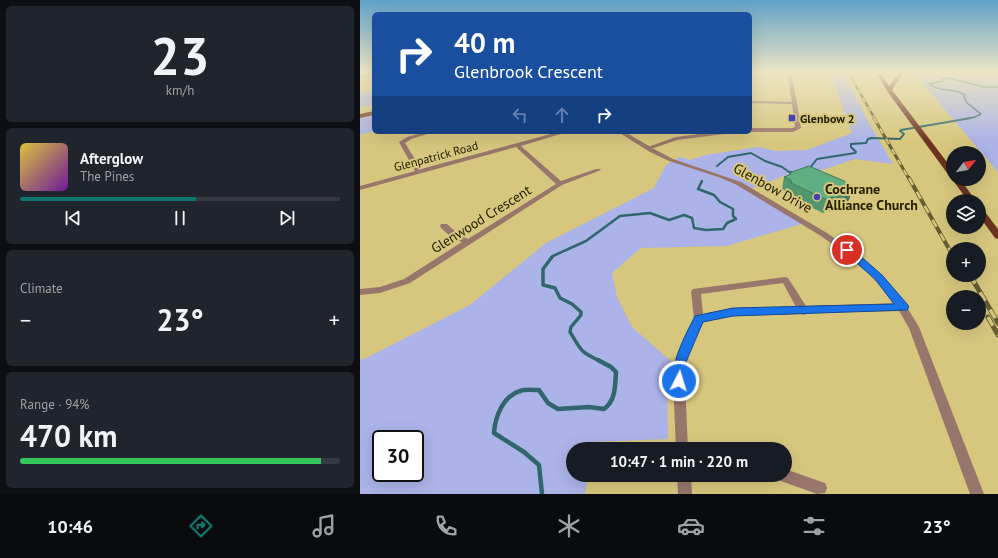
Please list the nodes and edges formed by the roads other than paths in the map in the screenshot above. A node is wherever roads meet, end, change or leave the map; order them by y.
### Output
1 (793, 95) edge
2 (893, 95) edge
3 (752, 102) edge
4 (795, 103) junction
5 (372, 113) edge
6 (360, 116) edge
7 (752, 130) edge
8 (424, 134) edge
9 (557, 134) edge
10 (624, 134) edge
11 (711, 134) edge
12 (517, 145) junction
13 (648, 148) junction
14 (946, 166) edge
15 (598, 170) dead end
16 (419, 172) junction
17 (560, 184) junction
18 (360, 188) edge
19 (986, 220) edge
20 (444, 226) dead end
21 (998, 236) edge
22 (468, 242) junction
23 (360, 292) edge
24 (903, 307) junction
25 (804, 311) junction
26 (699, 319) junction
27 (682, 442) edge
28 (792, 478) edge
29 (684, 482) edge
30 (820, 488) dead end
31 (685, 494) edge
32 (977, 494) edge

1 - 4 street
2 - 14 main road
3 - 4 street
4 - 7 street
5 - 6 main road
8 - 16 street
9 - 12 street, Glenpatrick Road
10 - 13 street, Glenbow Drive
11 - 13 street
12 - 16 street, Glenpatrick Road
12 - 17 street
13 - 24 street, Glenbow Drive
15 - 17 street, Glenwood Crescent
16 - 18 street, Glenpatrick Road
17 - 22 street, Glenwood Crescent
19 - 21 main road
20 - 22 street
22 - 23 street, Glenwood Crescent
24 - 25 street
24 - 32 street, Glenbow Drive
25 - 26 street
25 - 26 street
26 - 27 street
28 - 30 street
29 - 31 street

